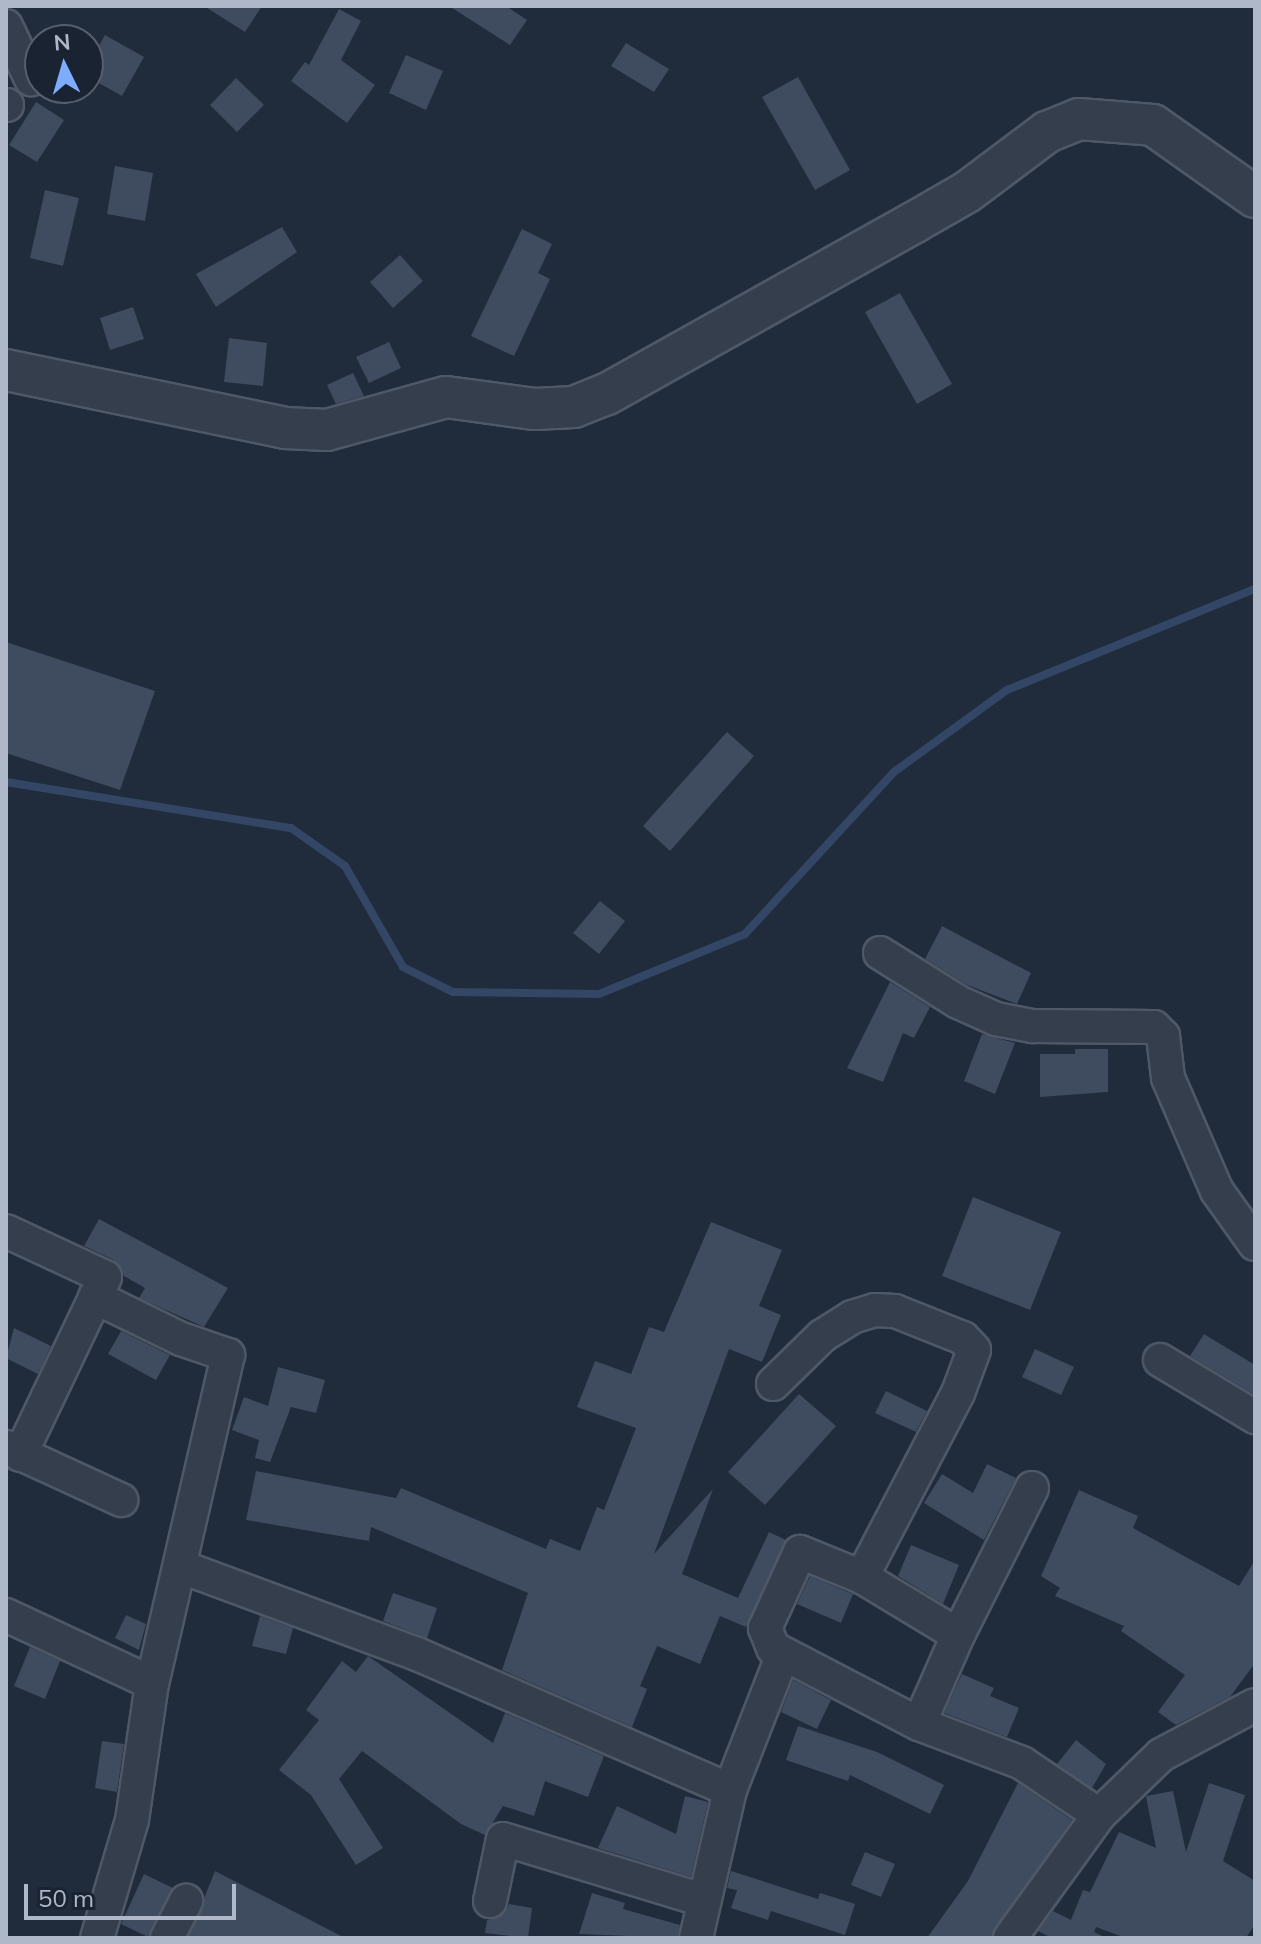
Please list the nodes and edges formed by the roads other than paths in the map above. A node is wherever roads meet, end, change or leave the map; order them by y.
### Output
1 (6, 26) edge
2 (24, 64) edge
3 (1255, 197) edge
4 (6, 370) edge
5 (880, 953) dead end
6 (6, 1231) edge
7 (1255, 1244) edge
8 (95, 1297) junction
9 (1160, 1360) dead end
10 (773, 1384) dead end
11 (1255, 1417) edge
12 (13, 1451) edge
13 (1032, 1488) dead end
14 (121, 1500) dead end
15 (182, 1567) junction
16 (862, 1577) junction
17 (6, 1615) edge
18 (958, 1635) junction
19 (783, 1654) junction
20 (152, 1683) junction
21 (1255, 1705) edge
22 (919, 1724) junction
23 (730, 1790) junction
24 (1099, 1815) junction
25 (702, 1900) junction
26 (186, 1901) dead end
27 (490, 1901) dead end
28 (97, 1938) edge
29 (167, 1938) edge
30 (696, 1938) edge
31 (1010, 1938) edge

1 - 2 street
3 - 4 street
5 - 7 street
6 - 8 street
8 - 12 street
8 - 15 street
9 - 11 street
10 - 16 street
12 - 14 street
13 - 18 street
15 - 20 street
15 - 23 street
16 - 18 street
16 - 19 street
17 - 20 street
18 - 22 street
19 - 22 street
19 - 23 street
20 - 28 street
21 - 24 street
22 - 24 street
23 - 25 street
24 - 31 street
25 - 27 street
25 - 30 street
26 - 29 street

